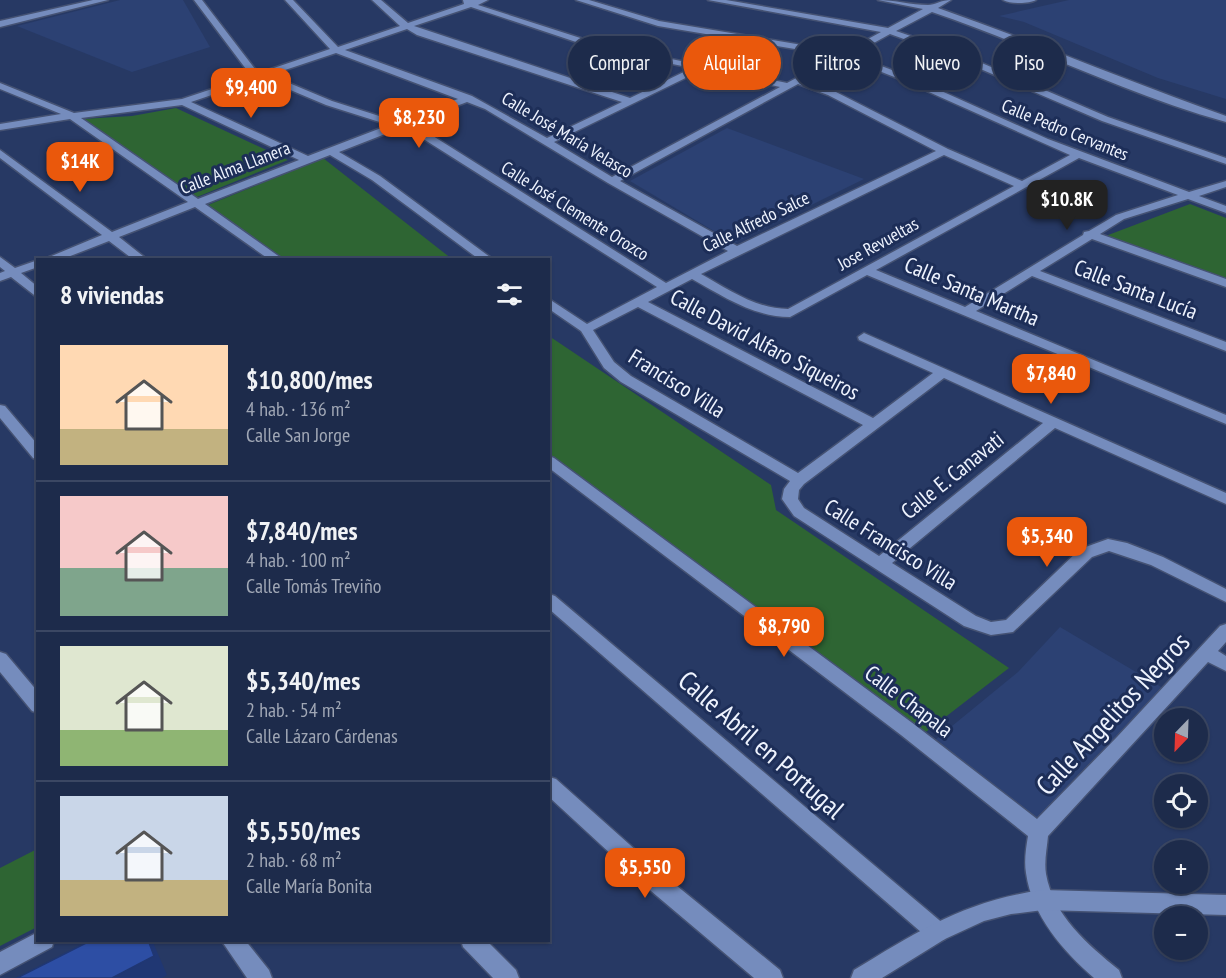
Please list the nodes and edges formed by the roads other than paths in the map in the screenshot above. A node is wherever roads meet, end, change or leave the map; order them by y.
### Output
1 (104, 0) edge
2 (198, 0) edge
3 (289, 0) edge
4 (376, 0) edge
5 (484, 0) edge
6 (580, 0) edge
7 (712, 0) edge
8 (882, 0) edge
9 (947, 0) edge
10 (1007, 0) edge
11 (1032, 0) edge
12 (467, 3) edge
13 (929, 8) junction
14 (0, 24) edge
15 (406, 26) junction
16 (889, 31) junction
17 (879, 36) edge
18 (793, 46) edge
19 (336, 50) junction
20 (683, 64) edge
21 (881, 69) edge
22 (261, 76) junction
23 (683, 76) edge
24 (793, 82) edge
25 (781, 85) edge
26 (0, 86) edge
27 (786, 86) junction
28 (822, 90) edge
29 (469, 98) junction
30 (630, 101) junction
31 (183, 102) junction
32 (71, 115) junction
33 (1226, 119) edge
34 (397, 125) junction
35 (0, 127) edge
36 (548, 141) junction
37 (330, 151) junction
38 (944, 151) junction
39 (0, 153) edge
40 (1078, 154) junction
41 (307, 159) junction
42 (1226, 161) edge
43 (612, 181) junction
44 (1226, 184) edge
45 (1021, 185) junction
46 (1188, 195) junction
47 (198, 202) junction
48 (1226, 210) edge
49 (1088, 234) junction
50 (111, 236) junction
51 (736, 251) junction
52 (53, 258) edge
53 (139, 258) edge
54 (275, 258) edge
55 (485, 258) edge
56 (0, 261) edge
57 (36, 264) edge
58 (867, 270) junction
59 (1031, 272) junction
60 (13, 273) junction
61 (692, 274) junction
62 (0, 277) edge
63 (1226, 284) edge
64 (665, 287) junction
65 (36, 292) edge
66 (638, 302) junction
67 (550, 304) edge
68 (966, 312) junction
69 (586, 329) junction
70 (864, 337) dead end
71 (1226, 346) edge
72 (942, 373) junction
73 (0, 409) edge
74 (1226, 420) edge
75 (1052, 423) junction
76 (873, 424) junction
77 (36, 453) edge
78 (550, 462) edge
79 (799, 480) junction
80 (1226, 499) edge
81 (881, 563) junction
82 (1226, 596) edge
83 (550, 601) edge
84 (1226, 631) edge
85 (1208, 654) junction
86 (0, 659) edge
87 (1226, 664) edge
88 (34, 697) edge
89 (550, 785) edge
90 (1038, 832) junction
91 (1043, 900) junction
92 (1226, 905) edge
93 (937, 932) junction
94 (40, 942) edge
95 (233, 942) edge
96 (473, 942) edge
97 (0, 964) edge
98 (261, 978) edge
99 (508, 978) edge
100 (772, 978) edge
101 (862, 978) edge
102 (1111, 978) edge

1 - 14 street
2 - 22 street, Calle José Clemente Orozco
3 - 19 street, Calle José María Velasco
4 - 15 street
5 - 12 street
6 - 18 street, Calle Pedro Cervantes
7 - 16 street
8 - 13 street
9 - 13 street
10 - 11 street
12 - 15 street
12 - 20 street
13 - 16 street
13 - 33 street
15 - 19 street
15 - 30 street
16 - 17 street
16 - 42 street
19 - 22 street
19 - 29 street, Calle José María Velasco
21 - 40 street, Calle Pedro Cervantes
22 - 31 street
22 - 34 street, Calle José Clemente Orozco
23 - 30 street
24 - 27 street
25 - 27 street
26 - 32 street
27 - 43 street
28 - 38 street
29 - 34 street, Calle Alma Llanera
29 - 36 street, Calle José María Velasco
30 - 36 street
31 - 32 street
31 - 41 street
32 - 35 street
32 - 47 street
34 - 37 street, Calle Alma Llanera
34 - 64 street, Calle José Clemente Orozco
36 - 43 street, Calle José María Velasco
37 - 41 street, Calle Alma Llanera
37 - 55 street
38 - 45 street
38 - 51 street, Calle Alfredo Salce
39 - 50 street
40 - 45 street, Jose Revueltas
40 - 46 street, Calle Pedro Cervantes
41 - 47 street, Calle Alma Llanera
43 - 51 street, Calle José María Velasco
44 - 46 street
45 - 58 street, Jose Revueltas
46 - 48 street, Calle Pedro Cervantes
46 - 49 street
47 - 50 street, Calle Alma Llanera
47 - 54 street
49 - 59 street
49 - 63 street
50 - 52 street, Calle Alma Llanera
50 - 53 street
51 - 61 street, Calle Alfredo Salce
56 - 60 street
57 - 60 street
58 - 61 street, Jose Revueltas
58 - 68 street, Calle Santa Martha
59 - 68 street
59 - 71 street, Calle Santa Lucía
60 - 62 street
60 - 65 street
61 - 64 street, Calle Alfredo Salce
64 - 66 street, Calle Alfredo Salce
66 - 69 street, Calle Alfredo Salce
66 - 76 street, Calle David Alfaro Siqueiros
67 - 69 street, Francisco Villa
68 - 74 street, Calle Santa Martha
69 - 79 street, Francisco Villa
70 - 72 street
72 - 75 street
72 - 76 street
73 - 77 street
75 - 80 street
75 - 81 street, Calle E. Canavati
76 - 79 street
78 - 90 street, Calle Chapala
79 - 81 street, Calle Francisco Villa
81 - 82 street, Calle Francisco Villa
83 - 93 street, Calle Abril en Portugal
84 - 85 street, Calle Angelitos Negros
85 - 87 street
85 - 90 street, Calle Angelitos Negros
86 - 88 street
89 - 100 street
90 - 91 street
91 - 92 street
91 - 93 street
91 - 102 street
93 - 101 street
94 - 97 street
95 - 98 street
96 - 99 street

